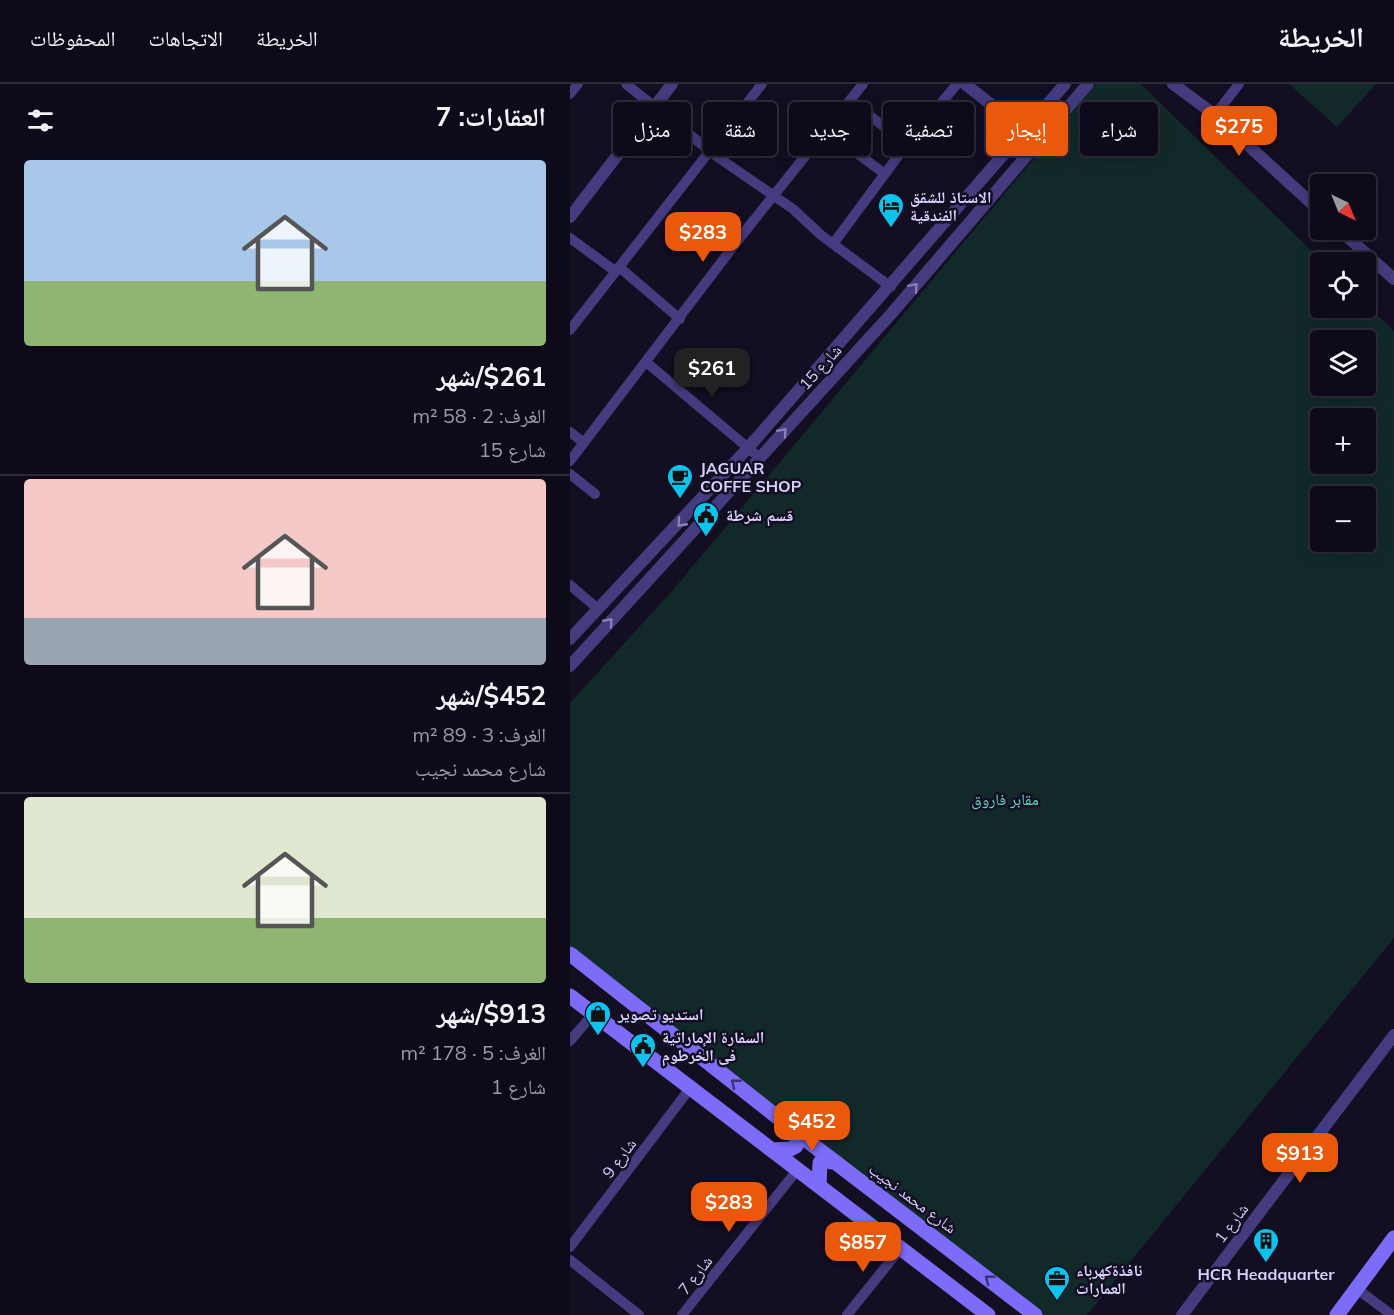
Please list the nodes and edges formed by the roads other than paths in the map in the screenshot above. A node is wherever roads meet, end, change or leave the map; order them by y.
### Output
1 (578, 84) edge
2 (626, 84) edge
3 (672, 84) edge
4 (761, 84) edge
5 (863, 84) edge
6 (957, 84) edge
7 (965, 84) edge
8 (1065, 84) edge
9 (1088, 84) edge
10 (1173, 84) edge
11 (1239, 84) edge
12 (570, 94) edge
13 (850, 101) joint
14 (650, 102) edge
15 (658, 102) edge
16 (747, 102) edge
17 (942, 102) edge
18 (988, 102) edge
19 (1050, 102) edge
20 (1068, 108) edge
21 (1215, 115) junction
22 (883, 126) edge
23 (691, 134) edge
24 (703, 144) edge
25 (617, 156) edge
26 (705, 156) edge
27 (719, 156) edge
28 (806, 156) edge
29 (861, 156) edge
30 (898, 156) edge
31 (1004, 156) edge
32 (1028, 156) edge
33 (885, 174) junction
34 (772, 197) junction
35 (1310, 202) edge
36 (570, 217) edge
37 (570, 237) edge
38 (1351, 240) edge
39 (833, 244) junction
40 (617, 269) junction
41 (1394, 279) edge
42 (891, 287) junction
43 (680, 319) junction
44 (570, 330) edge
45 (646, 362) junction
46 (570, 432) edge
47 (584, 442) junction
48 (748, 448) junction
49 (760, 458) junction
50 (570, 461) edge
51 (570, 474) edge
52 (594, 494) dead end
53 (570, 585) edge
54 (597, 608) junction
55 (570, 639) edge
56 (570, 666) edge
57 (570, 954) edge
58 (570, 996) edge
59 (593, 1014) junction
60 (1394, 1035) edge
61 (570, 1041) edge
62 (691, 1088) junction
63 (787, 1125) junction
64 (773, 1150) junction
65 (837, 1163) junction
66 (798, 1169) junction
67 (819, 1186) junction
68 (1394, 1238) edge
69 (570, 1247) edge
70 (900, 1249) junction
71 (570, 1260) edge
72 (1357, 1289) junction
73 (639, 1315) edge
74 (682, 1315) edge
75 (848, 1315) edge
76 (988, 1315) edge
77 (1035, 1315) edge
78 (1182, 1315) edge
79 (1337, 1315) edge
80 (1392, 1315) edge

1 - 12 street
2 - 14 street
3 - 15 street
4 - 16 street
5 - 13 street
6 - 17 street
7 - 18 street
8 - 19 street, شارع 15
9 - 20 street, شارع 15
10 - 21 street
11 - 21 street
13 - 22 street
21 - 35 street
23 - 24 street
25 - 36 street
26 - 40 street
27 - 34 street
28 - 34 street
29 - 33 street
30 - 33 street
31 - 42 street, شارع 15
49 -> 32 street, شارع 15
33 - 39 street
34 - 39 street
34 - 43 street
37 - 40 street
38 - 41 street
39 - 42 street
40 - 43 street
40 - 44 street
42 - 48 street, شارع 15
43 - 45 street
45 - 47 street
45 - 48 street
46 - 47 street
47 - 50 street
48 - 49 street
48 -> 54 street, شارع 15
56 -> 49 street, شارع 15
51 - 52 street
53 - 54 street
54 - 55 street, شارع 15
63 -> 57 main road, شارع محمد نجيب
58 - 59 main road
59 - 61 street
59 - 62 main road
60 - 78 street, شارع 1
62 - 64 main road
62 - 69 street, شارع 9
63 - 64 main road
63 - 65 main road, شارع محمد نجيب
64 - 66 main road
65 - 67 main road
77 -> 65 main road, شارع محمد نجيب
66 - 67 main road
66 - 74 street, شارع 7
67 - 70 main road
68 - 72 main road
70 - 75 street
70 - 76 main road
71 - 73 street
72 - 79 main road
72 - 80 street

